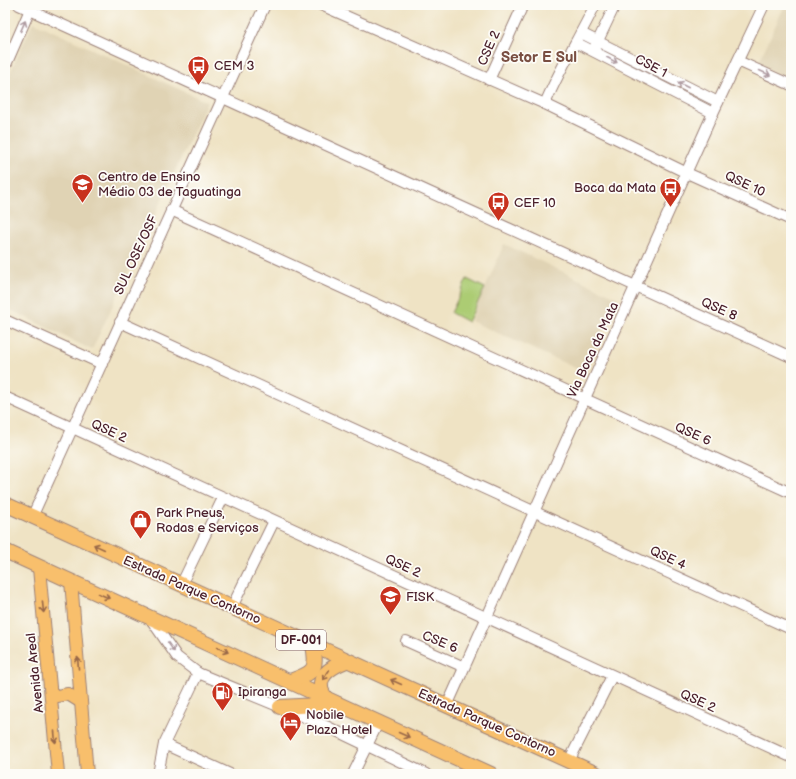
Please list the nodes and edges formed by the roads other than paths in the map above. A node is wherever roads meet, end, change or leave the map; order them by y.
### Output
1 (19, 5) edge
2 (265, 5) edge
3 (321, 5) edge
4 (523, 5) edge
5 (595, 5) edge
6 (615, 5) edge
7 (764, 5) edge
8 (31, 8) edge
9 (581, 33) junction
10 (598, 41) junction
11 (577, 43) junction
12 (594, 51) junction
13 (738, 61) junction
14 (5, 67) edge
15 (489, 80) junction
16 (791, 85) edge
17 (223, 97) junction
18 (718, 102) junction
19 (545, 104) junction
20 (713, 113) junction
21 (687, 173) junction
22 (171, 210) junction
23 (791, 220) edge
24 (636, 286) junction
25 (5, 320) edge
26 (120, 322) junction
27 (791, 357) edge
28 (102, 364) junction
29 (5, 397) edge
30 (584, 399) junction
31 (72, 428) junction
32 (791, 493) edge
33 (223, 498) junction
34 (5, 504) edge
35 (533, 512) junction
36 (32, 517) junction
37 (274, 521) junction
38 (5, 552) edge
39 (39, 568) junction
40 (71, 582) junction
41 (181, 585) junction
42 (232, 607) junction
43 (149, 616) junction
44 (486, 618) junction
45 (791, 629) edge
46 (406, 641) dead end
47 (313, 645) junction
48 (346, 661) junction
49 (464, 666) junction
50 (198, 673) junction
51 (612, 676) junction
52 (290, 681) junction
53 (52, 697) junction
54 (81, 702) junction
55 (332, 702) junction
56 (447, 706) junction
57 (280, 707) junction
58 (378, 723) junction
59 (164, 744) junction
60 (367, 745) junction
61 (791, 757) edge
62 (569, 761) junction
63 (58, 774) edge
64 (87, 774) edge
65 (158, 774) edge
66 (230, 774) edge
67 (353, 774) edge
68 (426, 774) edge
69 (491, 774) edge
70 (597, 774) edge

1 - 8 street, QSE 8
2 - 17 street, SUL OSE/OSF
3 - 15 street, QSE 10
4 - 15 street, CSE 2
5 - 9 street
6 - 10 street
7 - 13 street, Via Boca da Mata
14 -> 8 street
8 - 17 street, QSE 8
9 - 10 street, CSE 1
9 - 11 street
10 - 12 street
18 -> 10 street, CSE 1
11 - 12 street, CSE 1
11 - 19 street
12 -> 20 street, CSE 1
13 -> 16 street
13 - 18 street, Via Boca da Mata
15 - 19 street, QSE 10
17 - 22 street, SUL OSE/OSF
17 - 24 street, QSE 8
18 - 20 street, Via Boca da Mata
19 - 21 street, QSE 10
20 - 21 street, Via Boca da Mata
21 - 23 street, QSE 10
21 - 24 street, Via Boca da Mata
22 - 26 street, SUL OSE/OSF
22 - 30 street, QSE 6
24 - 27 street, QSE 8
24 - 30 street, Via Boca da Mata
25 - 28 street
26 - 28 street, SUL OSE/OSF
26 - 35 street, QSE 4
28 - 31 street, SUL OSE/OSF
29 - 31 street, QSE 2
30 - 32 street, QSE 6
30 - 35 street, Via Boca da Mata
31 - 33 street, QSE 2
31 - 36 street, SUL OSE/OSF
33 - 37 street, QSE 2
33 - 41 street
34 - 36 highway, Estrada Parque Contorno / DF-001
35 - 44 street, Via Boca da Mata
35 - 45 street, QSE 4
41 -> 36 highway, Estrada Parque Contorno / DF-001
37 - 42 street
37 - 44 street, QSE 2
38 - 39 highway
39 - 40 highway
39 -> 53 main road, Avenida Areal
40 -> 43 highway
54 -> 40 main road
41 - 42 highway, Estrada Parque Contorno / DF-001
42 - 47 highway, Estrada Parque Contorno / DF-001
43 -> 50 street
43 -> 52 highway
44 - 49 street, Via Boca da Mata
44 - 51 street, QSE 2
46 - 49 street, CSE 6
47 - 48 highway, Estrada Parque Contorno / DF-001
47 - 52 highway
48 -> 55 highway
56 -> 48 highway, Estrada Parque Contorno / DF-001
49 - 56 street, Via Boca da Mata
50 - 57 street
50 - 59 street
51 - 61 street, QSE 2
51 - 62 street
52 - 55 highway
53 - 54 main road
53 -> 63 main road, Avenida Areal
54 - 64 main road
55 - 57 highway
55 - 58 highway
56 - 62 highway, Estrada Parque Contorno / DF-001
57 - 60 street
58 - 60 street
58 -> 69 highway
59 - 65 street
59 - 66 street
60 - 67 street
60 - 68 street
62 - 70 highway, Estrada Parque Contorno / DF-001

